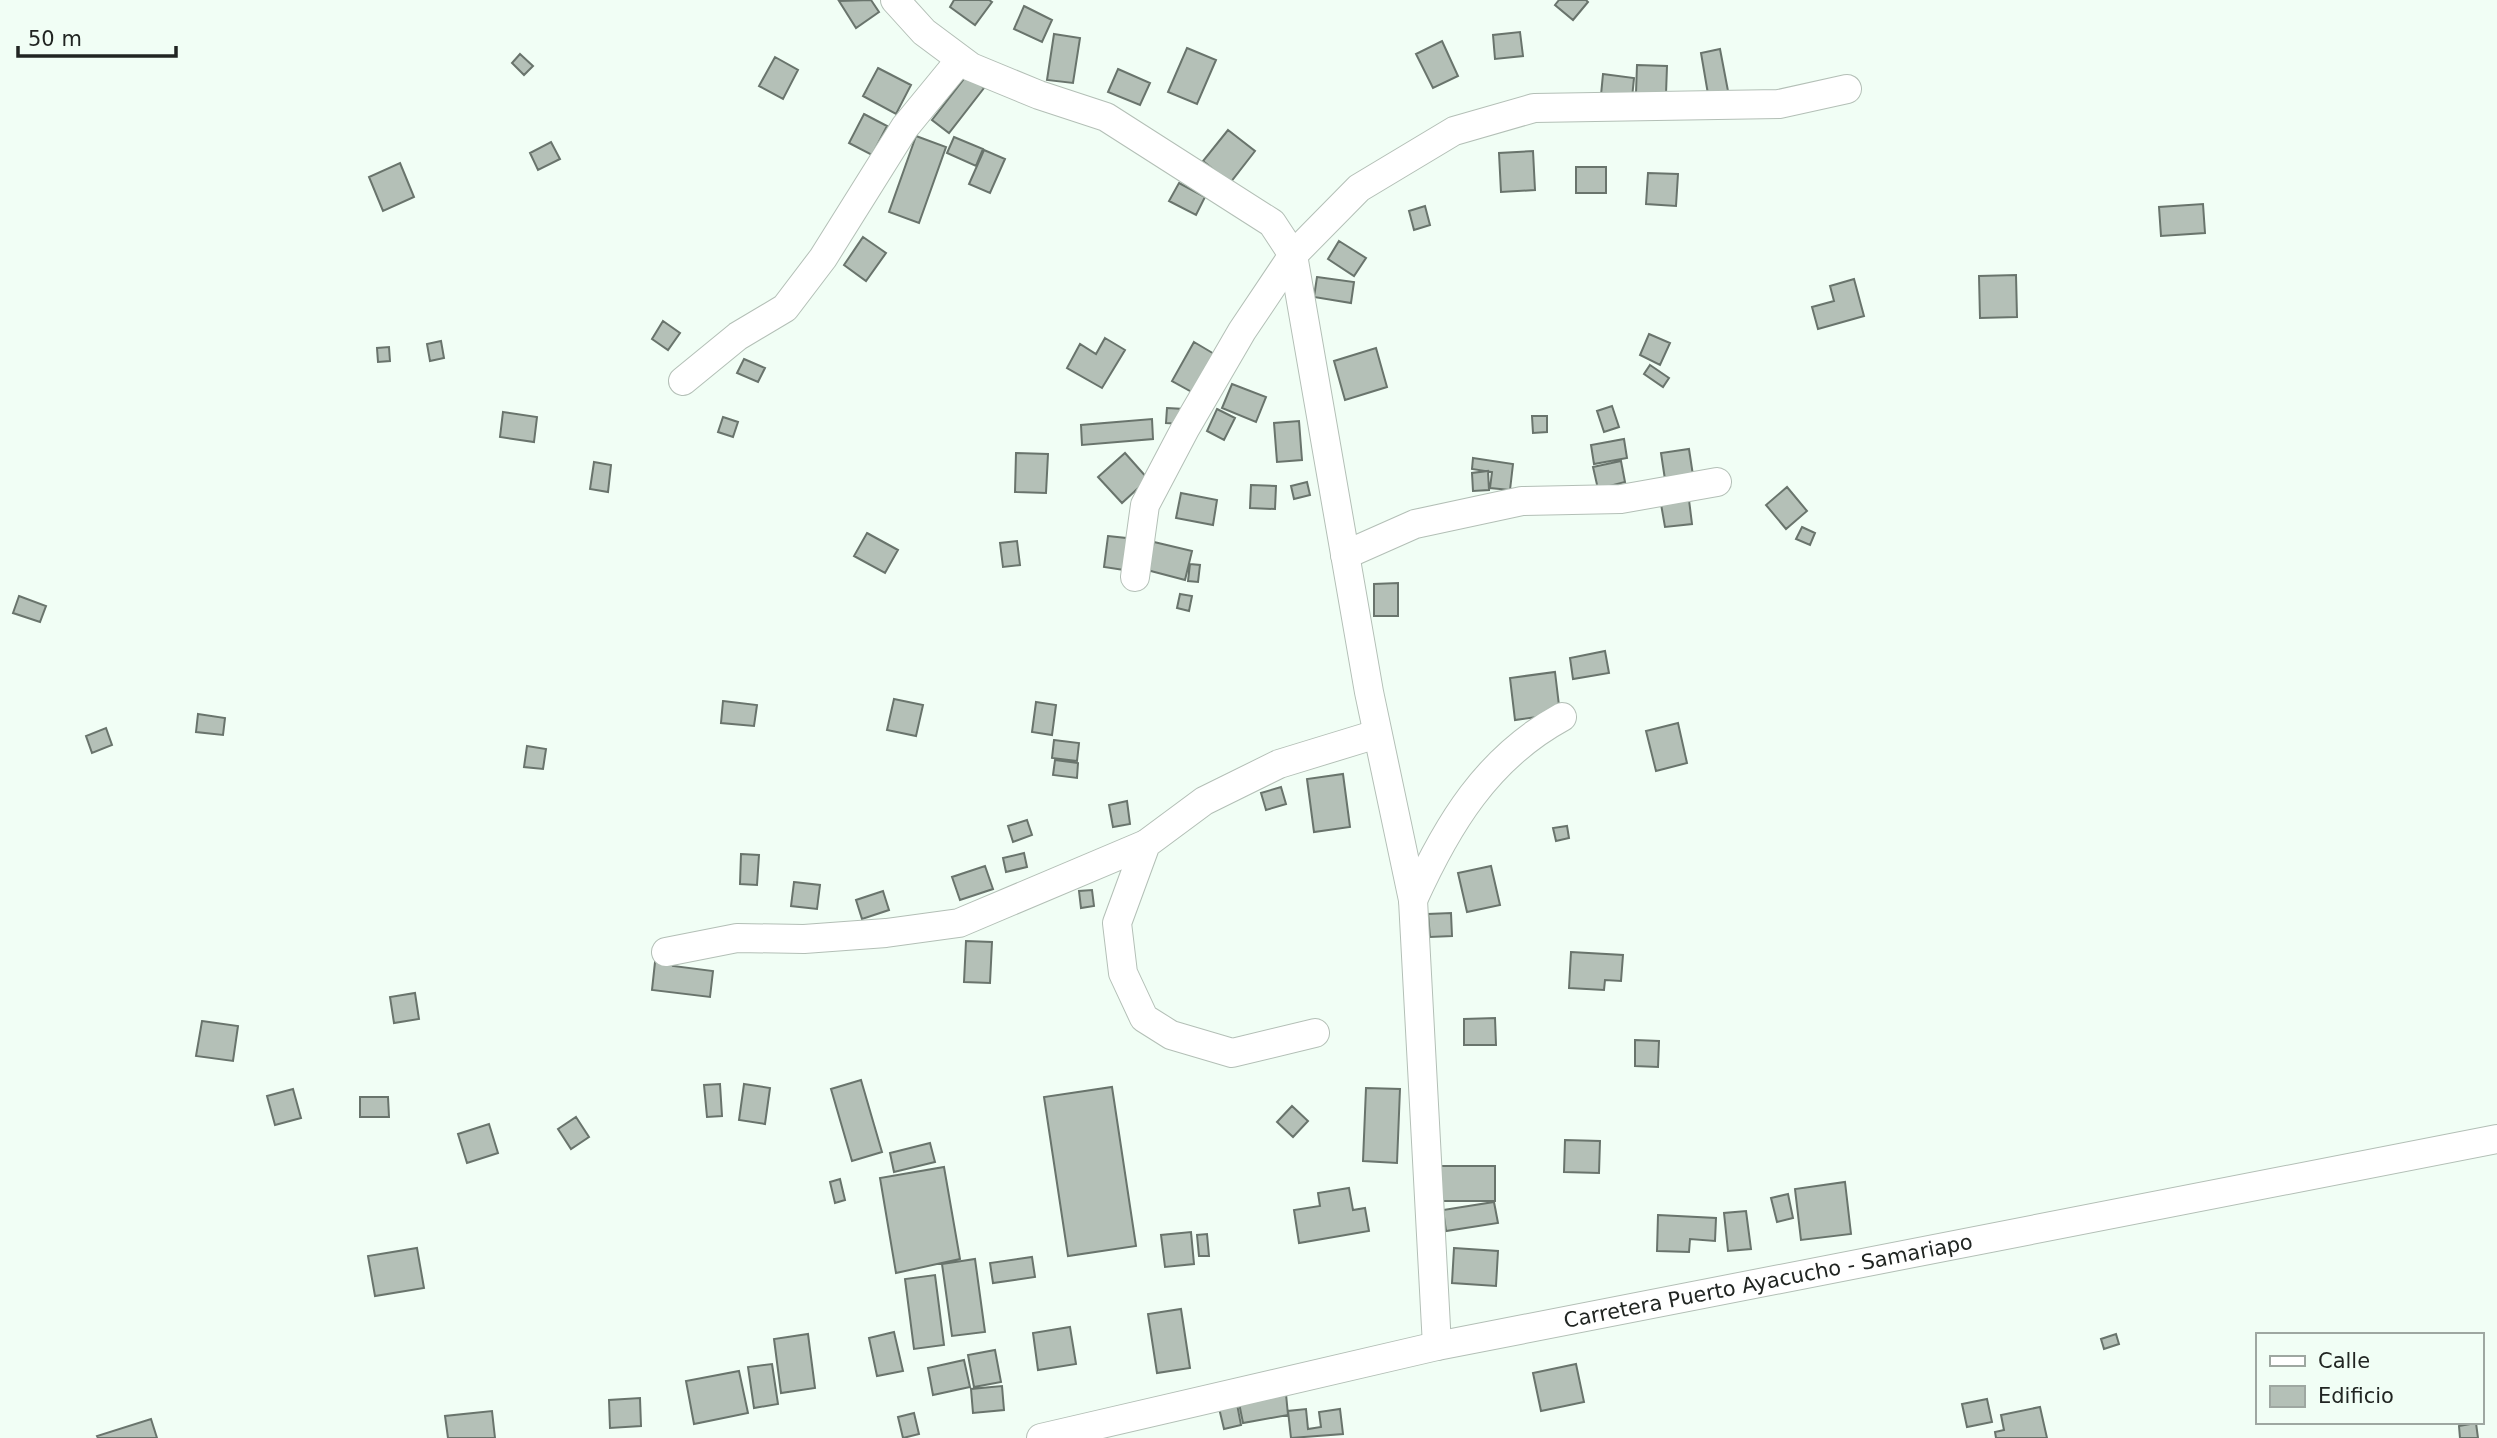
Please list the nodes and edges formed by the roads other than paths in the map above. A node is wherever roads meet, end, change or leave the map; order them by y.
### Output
1 (895, 0) edge
2 (960, 60) junction
3 (1847, 89) dead end
4 (1293, 255) junction
5 (683, 382) dead end
6 (1717, 482) dead end
7 (1345, 555) junction
8 (1135, 577) dead end
9 (1562, 717) dead end
10 (1377, 734) junction
11 (1146, 844) junction
12 (1413, 900) junction
13 (666, 952) dead end
14 (1315, 1033) dead end
15 (2497, 1139) edge
16 (1437, 1346) junction
17 (1041, 1438) edge

1 - 2 street
2 - 4 street
2 - 5 street
3 - 4 street
4 - 7 street
4 - 8 street
6 - 7 street
7 - 10 street
9 - 12 street
10 - 11 street
10 - 12 street
11 - 13 street
11 - 14 street
12 - 16 street
15 - 16 street, Carretera Puerto Ayacucho - Samariapo
16 - 17 street, Carretera Puerto Ayacucho - Samariapo

